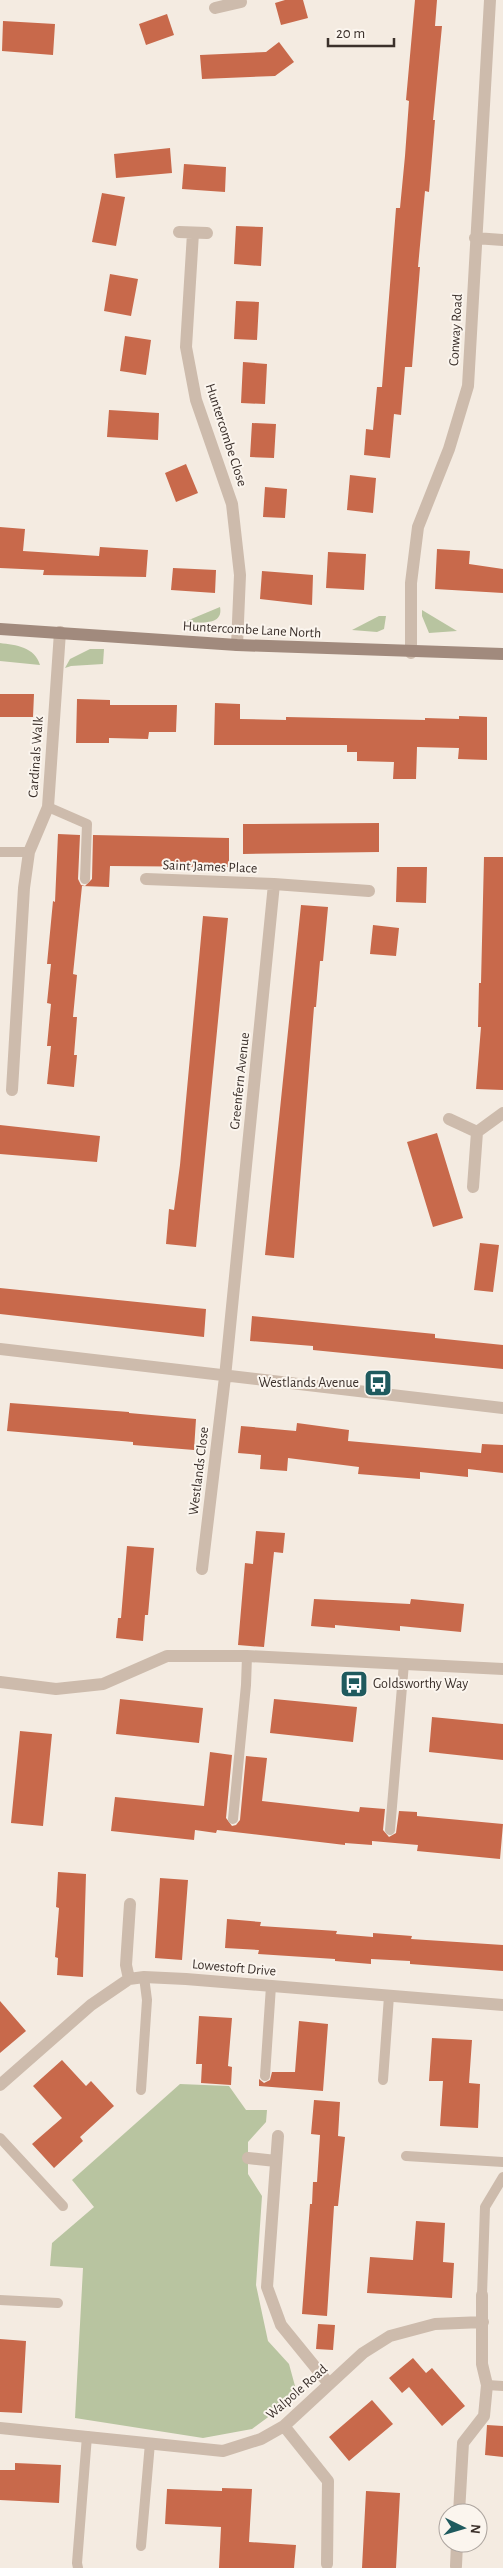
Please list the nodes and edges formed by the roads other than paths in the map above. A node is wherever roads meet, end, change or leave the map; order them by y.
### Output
1 (490, 0) edge
2 (233, 2) edge
3 (215, 8) dead end
4 (179, 232) dead end
5 (193, 233) junction
6 (207, 233) dead end
7 (475, 238) junction
8 (503, 240) edge
9 (0, 629) edge
10 (60, 632) junction
11 (237, 645) junction
12 (412, 653) junction
13 (503, 654) edge
14 (48, 807) junction
15 (0, 852) edge
16 (29, 852) junction
17 (85, 879) dead end
18 (146, 879) dead end
19 (274, 884) junction
20 (369, 891) dead end
21 (12, 1090) dead end
22 (503, 1113) edge
23 (449, 1119) dead end
24 (477, 1132) junction
25 (473, 1187) dead end
26 (0, 1350) edge
27 (225, 1377) junction
28 (503, 1408) edge
29 (202, 1569) dead end
30 (247, 1656) junction
31 (404, 1663) junction
32 (503, 1669) edge
33 (0, 1682) edge
34 (233, 1819) dead end
35 (390, 1830) dead end
36 (130, 1904) dead end
37 (144, 1977) junction
38 (129, 1979) junction
39 (271, 1986) junction
40 (389, 1996) junction
41 (503, 2005) edge
42 (264, 2076) dead end
43 (383, 2080) dead end
44 (0, 2084) edge
45 (141, 2090) dead end
46 (278, 2136) dead end
47 (0, 2138) edge
48 (406, 2156) dead end
49 (248, 2158) dead end
50 (276, 2161) junction
51 (503, 2162) edge
52 (503, 2178) edge
53 (63, 2206) dead end
54 (482, 2295) joint
55 (0, 2300) edge
56 (58, 2303) dead end
57 (483, 2322) junction
58 (329, 2384) junction
59 (487, 2385) junction
60 (503, 2386) edge
61 (284, 2426) junction
62 (0, 2428) edge
63 (87, 2436) junction
64 (150, 2443) junction
65 (460, 2503) edge
66 (141, 2546) dead end
67 (457, 2553) edge
68 (327, 2564) dead end
69 (456, 2566) dead end
70 (78, 2568) edge

1 - 7 street, Conway Road
2 - 3 street
4 - 5 street
5 - 6 street
5 - 11 street, Huntercombe Close
7 - 8 street
7 - 12 street, Conway Road
9 - 10 street, Huntercombe Lane North
10 - 11 street, Huntercombe Lane North
10 - 14 street, Cardinals Walk
11 - 12 street, Huntercombe Lane North
12 - 13 street, Huntercombe Lane North
14 - 16 street, Cardinals Walk
14 - 17 lane
15 - 16 lane
16 - 21 street, Cardinals Walk
18 - 19 street, Saint James Place
19 - 20 street
19 - 27 street, Greenfern Avenue
22 - 24 street
23 - 24 street
24 - 25 street
26 - 27 street
27 - 28 street
27 - 29 street, Westlands Close
30 - 31 street
30 - 33 street
30 - 34 lane
31 - 32 street
31 - 35 lane
36 - 38 street
37 - 38 street, Lowestoft Drive
37 - 39 street, Lowestoft Drive
37 - 45 lane
38 - 44 street, Lowestoft Drive
39 - 40 street, Lowestoft Drive
39 - 42 lane
40 - 41 street, Lowestoft Drive
40 - 43 lane
46 - 50 street
47 - 53 lane
48 - 51 lane
49 - 50 street
50 - 58 street
52 - 54 lane
54 - 57 street
55 - 56 lane
57 - 58 street, Walpole Road
57 - 59 street
58 - 61 street, Walpole Road
59 - 60 lane
59 - 65 street
61 - 64 street, Walpole Road
61 - 68 street
62 - 63 street, Walpole Road
63 - 64 street, Walpole Road
63 - 70 lane
64 - 66 lane
67 - 69 street

